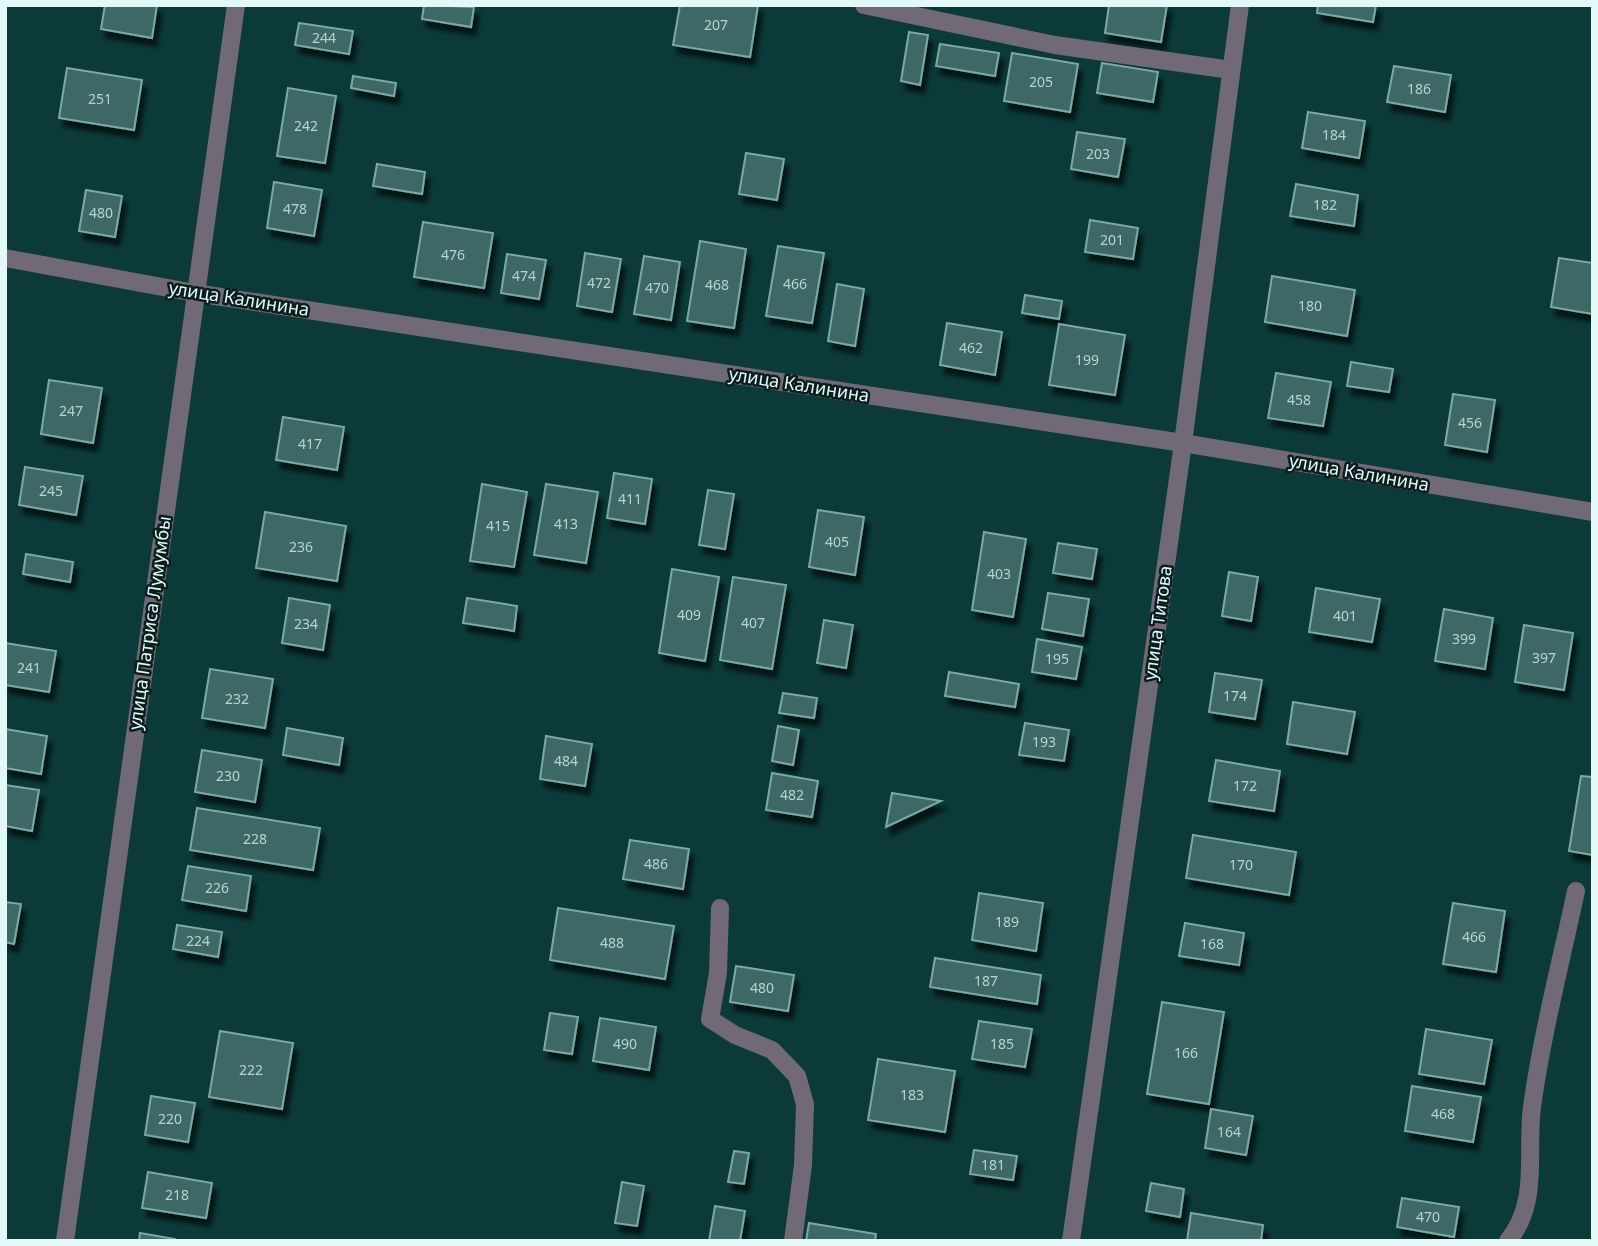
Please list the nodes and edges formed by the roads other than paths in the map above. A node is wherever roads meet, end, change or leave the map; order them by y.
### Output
1 (236, 5) edge
2 (864, 5) edge
3 (1240, 5) edge
4 (1231, 71) junction
5 (5, 258) edge
6 (195, 293) junction
7 (1183, 443) junction
8 (1593, 512) edge
9 (1577, 891) dead end
10 (720, 908) dead end
11 (65, 1241) edge
12 (793, 1241) edge
13 (1071, 1241) edge
14 (1508, 1241) edge

1 - 6 street, улица Патриса Лумумбы
2 - 4 street
3 - 4 street, улица Титова
4 - 7 street, улица Титова
5 - 6 street, улица Калинина
6 - 7 street, улица Калинина
6 - 11 street, улица Патриса Лумумбы
7 - 8 street, улица Калинина
7 - 13 street, улица Титова
9 - 14 street
10 - 12 street

